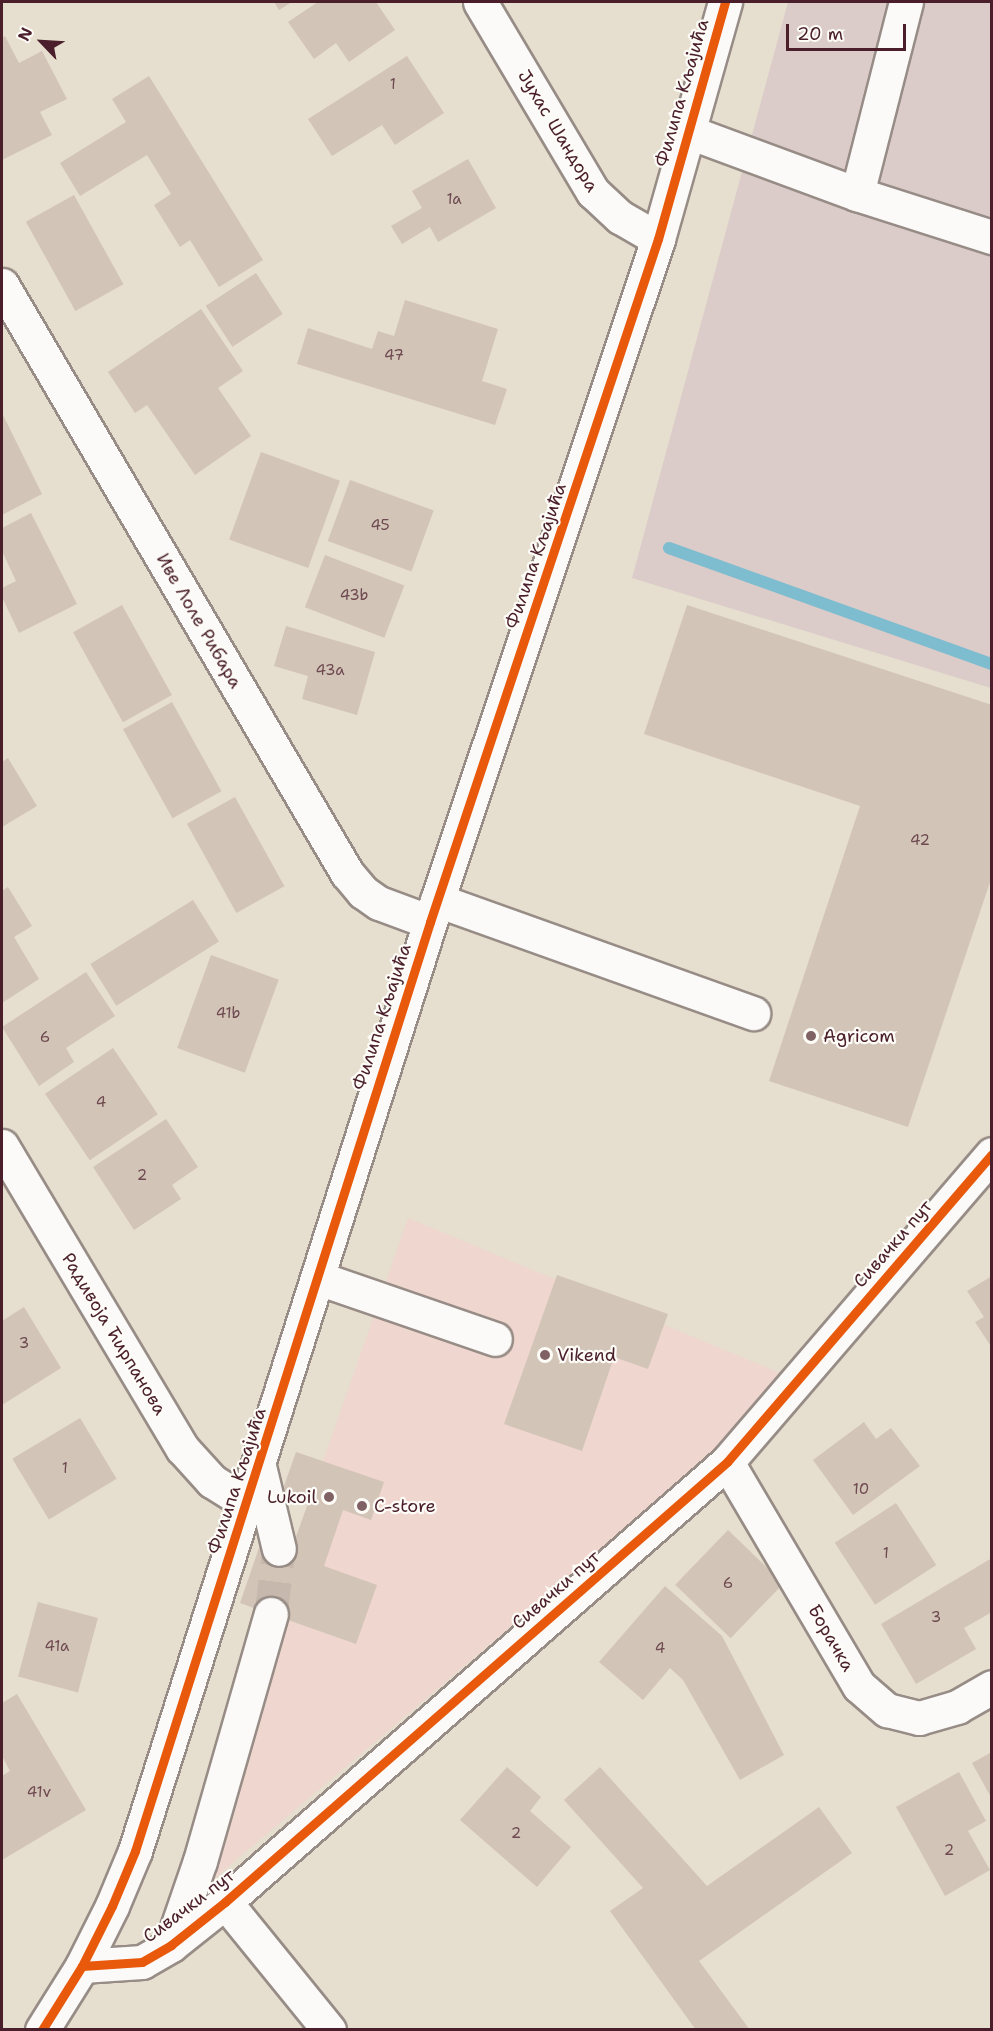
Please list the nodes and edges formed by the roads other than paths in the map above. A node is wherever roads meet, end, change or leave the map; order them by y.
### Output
1 (480, 2) edge
2 (725, 2) edge
3 (906, 2) edge
4 (689, 132) junction
5 (858, 194) junction
6 (992, 237) edge
7 (658, 239) junction
8 (2, 285) edge
9 (433, 911) junction
10 (753, 1013) dead end
11 (2, 1146) edge
12 (992, 1154) edge
13 (318, 1278) junction
14 (495, 1339) dead end
15 (727, 1462) junction
16 (259, 1466) junction
17 (247, 1503) junction
18 (279, 1549) tunnel mouth
19 (271, 1614) tunnel mouth
20 (992, 1687) edge
21 (225, 1902) junction
22 (171, 1946) junction
23 (82, 1966) junction
24 (42, 2030) edge
25 (329, 2030) edge

1 - 7 street, Јухас Шандора
2 - 4 street, Филипа Кљајића
3 - 5 street
4 - 5 street
4 - 7 street, Филипа Кљајића
5 - 6 street
7 - 9 street, Филипа Кљајића
8 - 9 street, Иве Лоле Рибара
9 - 10 street, Иве Лоле Рибара
9 - 13 street, Филипа Кљајића
11 - 17 street, Радивоја Ћирпанова
12 - 15 street, Сивачки пут
13 - 14 street
13 - 16 street, Филипа Кљајића
15 - 20 street, Борачка
15 - 21 street, Сивачки пут
16 - 17 street, Филипа Кљајића
16 - 18 street
17 - 23 street, Филипа Кљајића
19 - 22 street
21 - 22 street, Сивачки пут
21 - 25 street
22 - 23 street, Сивачки пут
23 - 24 street, Филипа Кљајића

